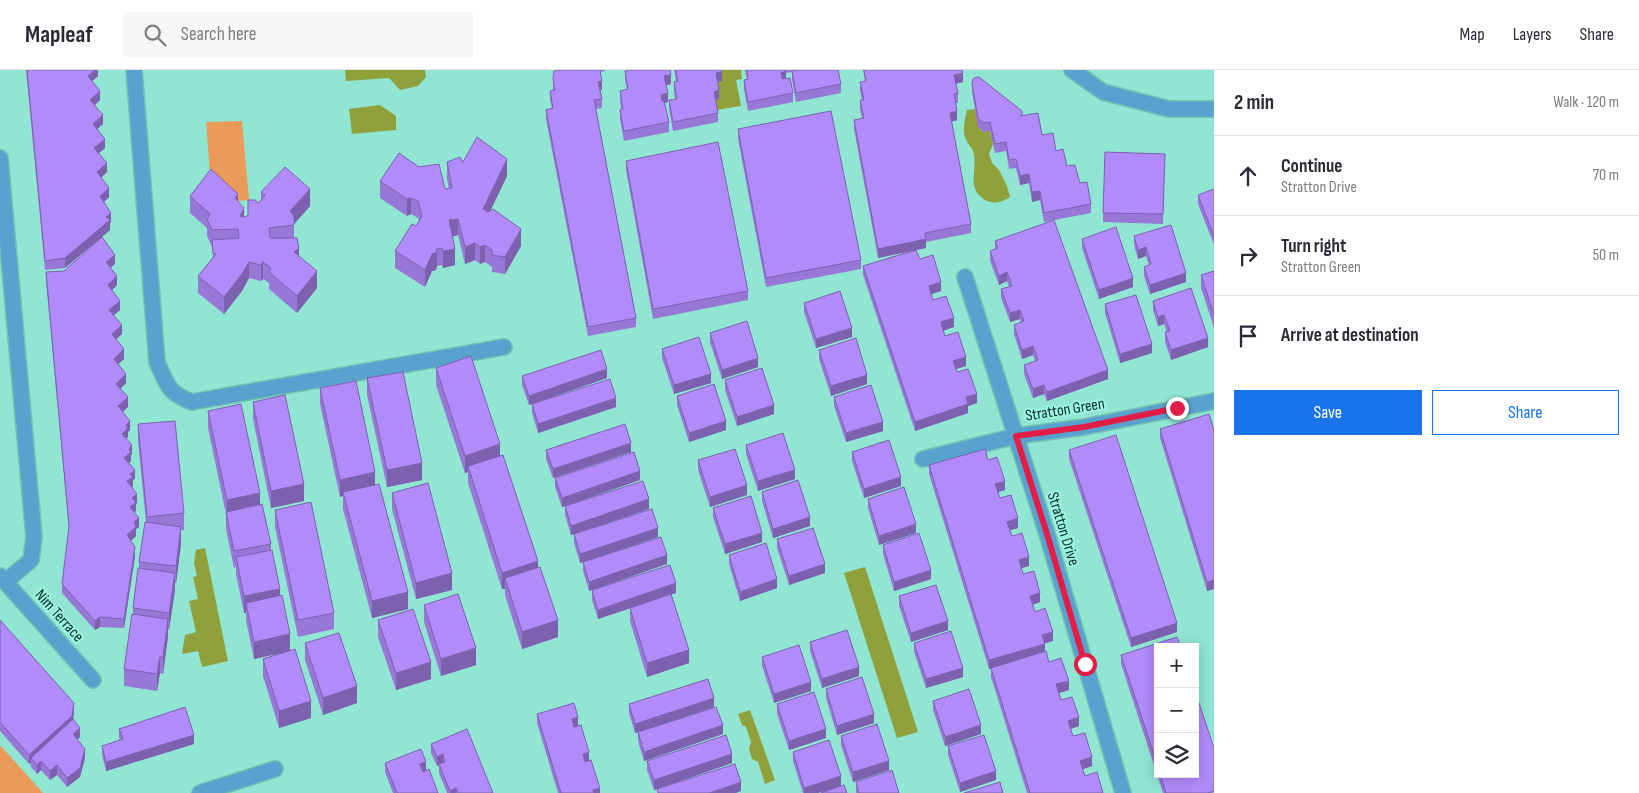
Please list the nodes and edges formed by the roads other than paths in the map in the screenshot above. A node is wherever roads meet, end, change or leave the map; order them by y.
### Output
1 (134, 70) edge
2 (1072, 70) edge
3 (1214, 108) edge
4 (0, 158) edge
5 (3, 230) edge
6 (965, 277) dead end
7 (504, 347) dead end
8 (1214, 401) edge
9 (1016, 436) junction
10 (923, 460) dead end
11 (2, 579) edge
12 (93, 680) dead end
13 (275, 769) dead end
14 (200, 793) edge
15 (1123, 793) edge

1 - 7 street
2 - 3 street
4 - 5 street
5 - 11 street
6 - 9 street, Stratton Drive
8 - 9 street, Stratton Green
9 - 10 street, Stratton Green
9 - 15 street, Stratton Drive
11 - 12 street, Nim Terrace
13 - 14 street

